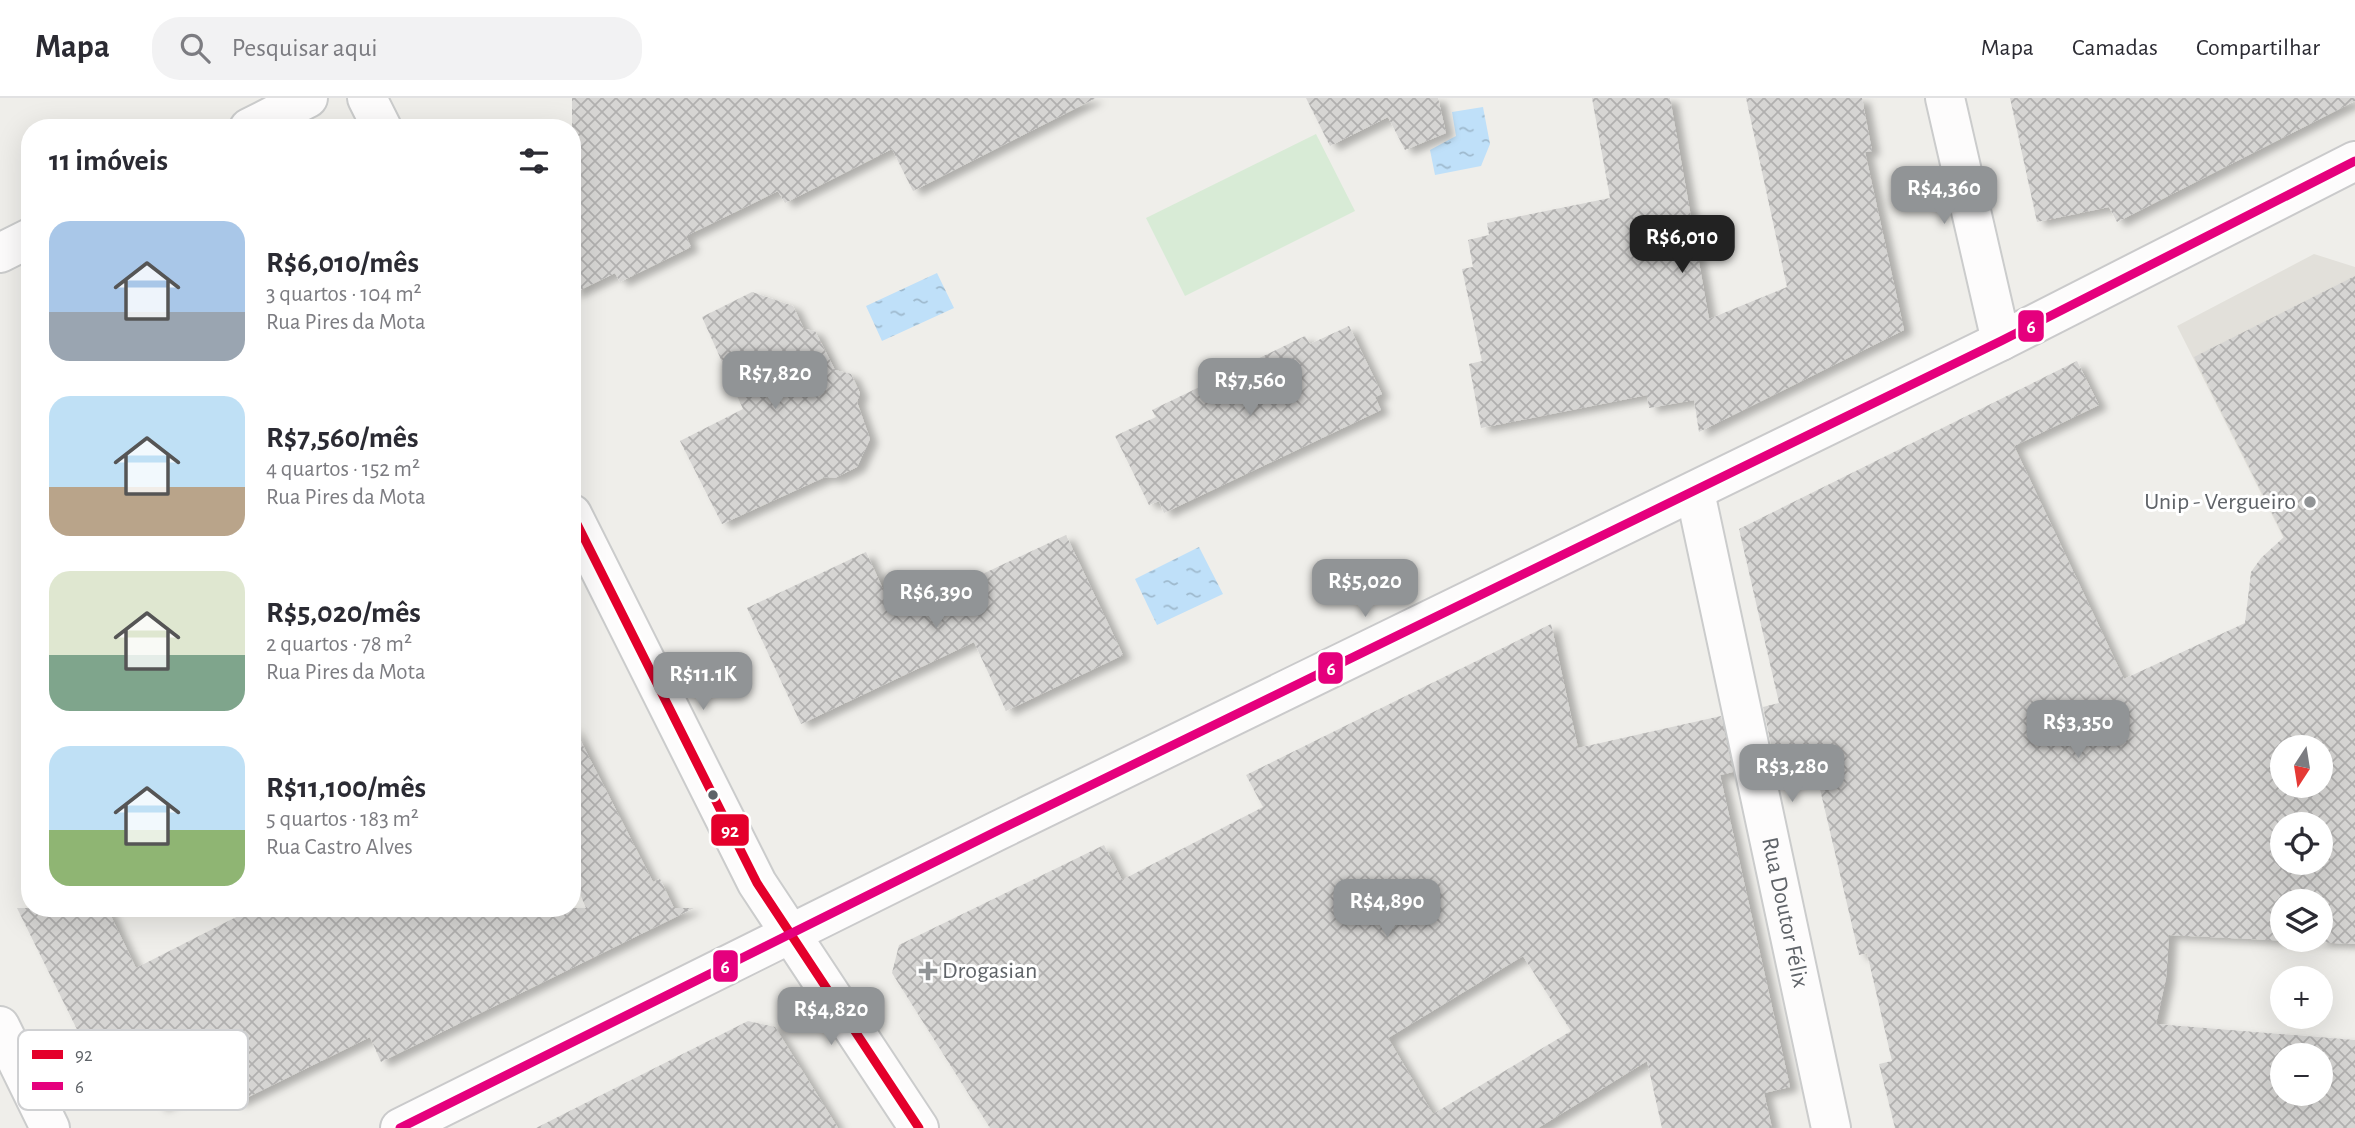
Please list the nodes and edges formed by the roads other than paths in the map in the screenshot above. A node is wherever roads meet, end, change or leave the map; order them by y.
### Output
1 (308, 98) edge
2 (367, 98) edge
3 (1945, 98) edge
4 (267, 119) edge
5 (378, 119) edge
6 (2355, 161) edge
7 (21, 242) edge
8 (0, 253) edge
9 (2001, 341) junction
10 (1695, 492) junction
11 (581, 532) edge
12 (791, 934) junction
13 (0, 1026) edge
14 (18, 1063) edge
15 (41, 1110) edge
16 (50, 1128) edge
17 (400, 1128) edge
18 (919, 1128) edge
19 (1831, 1128) edge

1 - 4 street
2 - 5 street
3 - 9 street
6 - 9 street
7 - 8 street
9 - 10 street
10 - 12 street
10 - 19 street, Rua Doutor Félix
11 - 12 street
12 - 17 street
12 - 18 street
13 - 14 street
15 - 16 street

